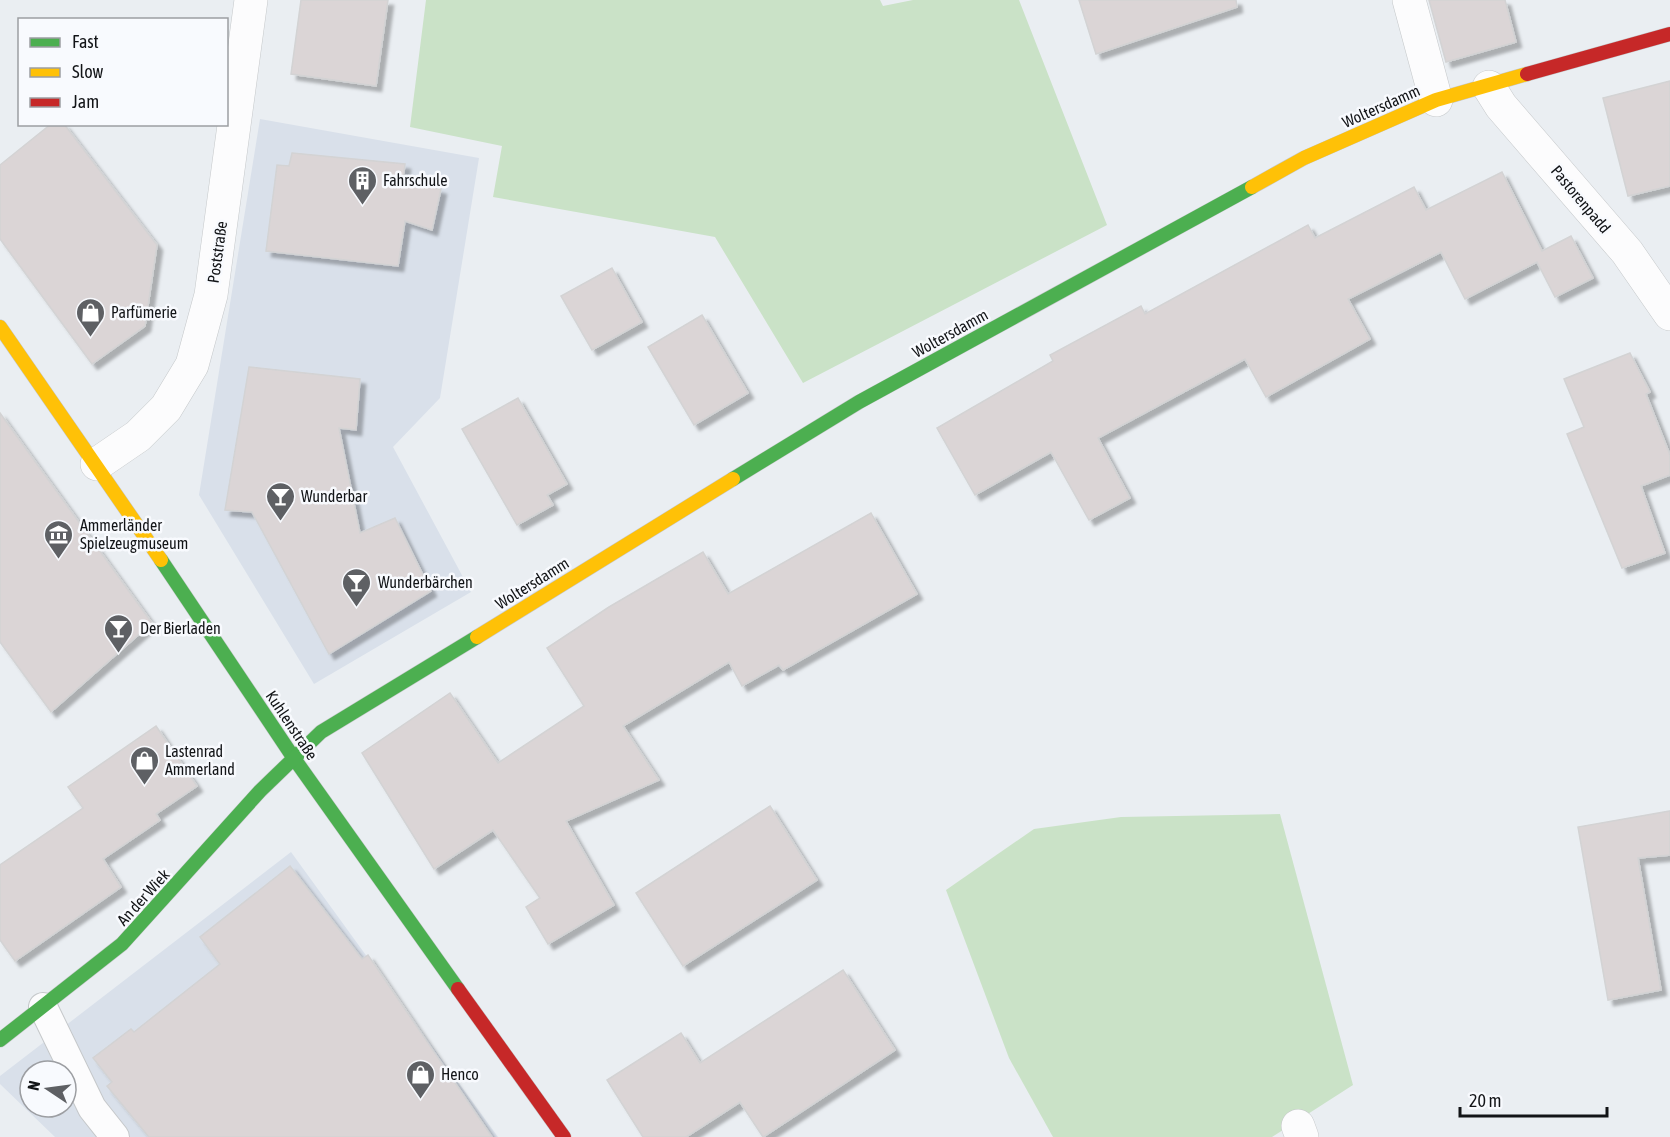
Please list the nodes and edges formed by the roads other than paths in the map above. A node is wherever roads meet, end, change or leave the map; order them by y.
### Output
1 (251, 0) edge
2 (1409, 0) edge
3 (1670, 34) edge
4 (1489, 87) junction
5 (1436, 100) junction
6 (1670, 314) edge
7 (0, 327) edge
8 (97, 464) junction
9 (293, 757) junction
10 (43, 1007) junction
11 (0, 1040) edge
12 (115, 1137) edge
13 (564, 1137) edge

1 - 8 street, Poststraße
2 - 5 street
3 - 4 street, Woltersdamm
4 - 5 street, Woltersdamm
4 - 6 street, Pastorenpadd
5 - 9 street, Woltersdamm
7 - 8 street, Kuhlenstraße
8 - 9 street, Kuhlenstraße
9 - 10 street, An der Wiek
9 - 13 street, Kuhlenstraße
10 - 11 street, An der Wiek
10 - 12 lane

